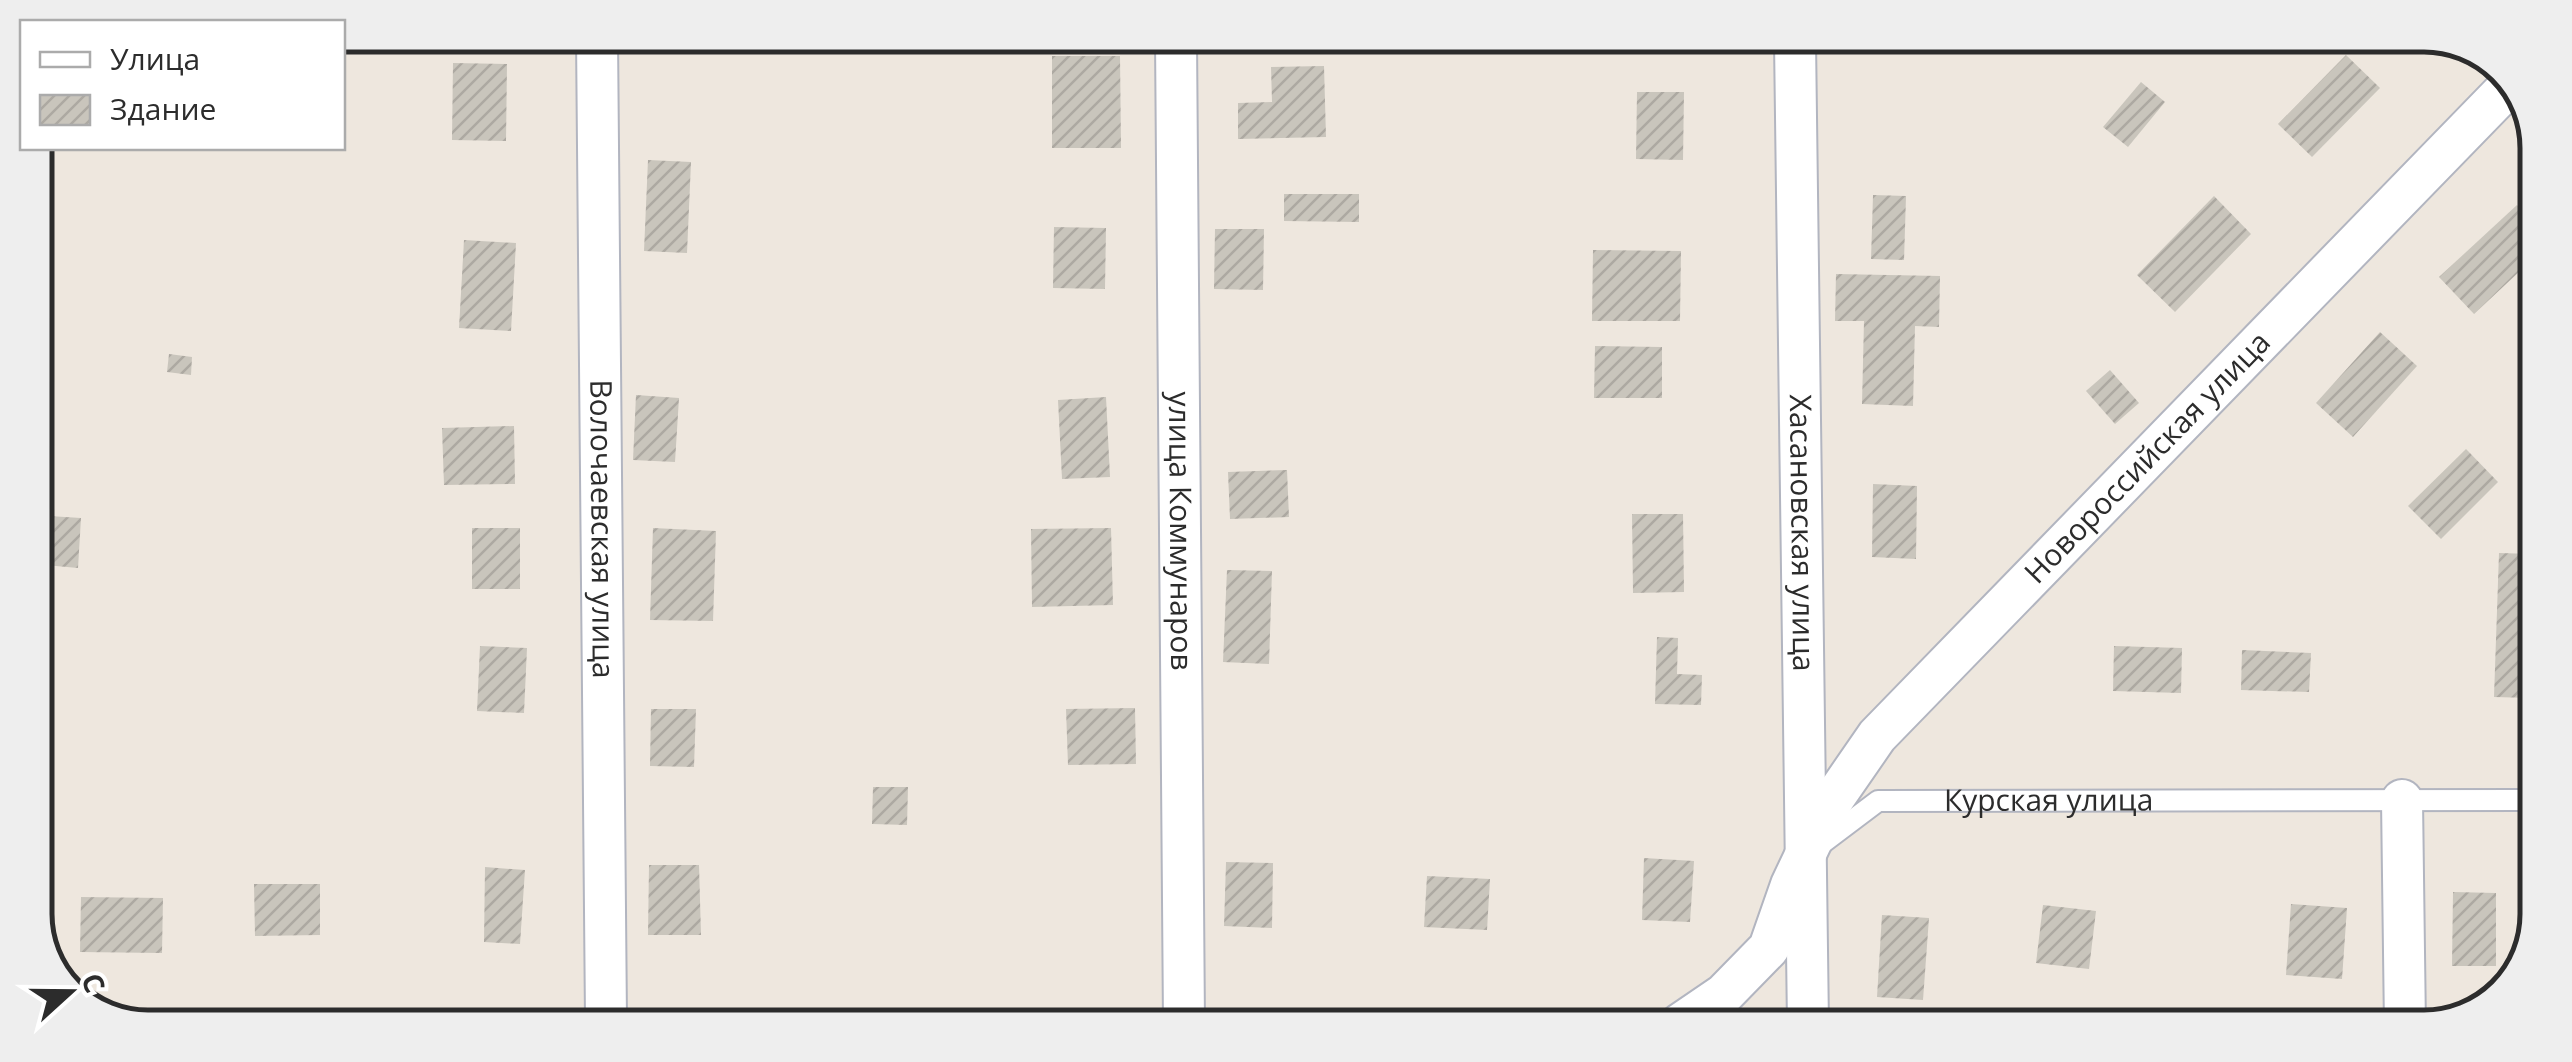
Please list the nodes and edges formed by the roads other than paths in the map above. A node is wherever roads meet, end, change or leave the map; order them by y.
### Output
1 (597, 52) edge
2 (1176, 52) edge
3 (1795, 52) edge
4 (2502, 93) edge
5 (2402, 800) junction
6 (2520, 800) edge
7 (1806, 856) junction
8 (606, 1009) edge
9 (1184, 1009) edge
10 (1702, 1009) edge
11 (1808, 1009) edge
12 (2405, 1009) edge

1 - 8 street, Волочаевская улица
2 - 9 street, улица Коммунаров
3 - 7 street, Хасановская улица
4 - 7 street, Новороссийская улица
5 - 6 lane, Курская улица
5 - 7 lane, Курская улица
5 - 12 street
7 - 10 street, Курская улица
7 - 11 street, Хасановская улица

